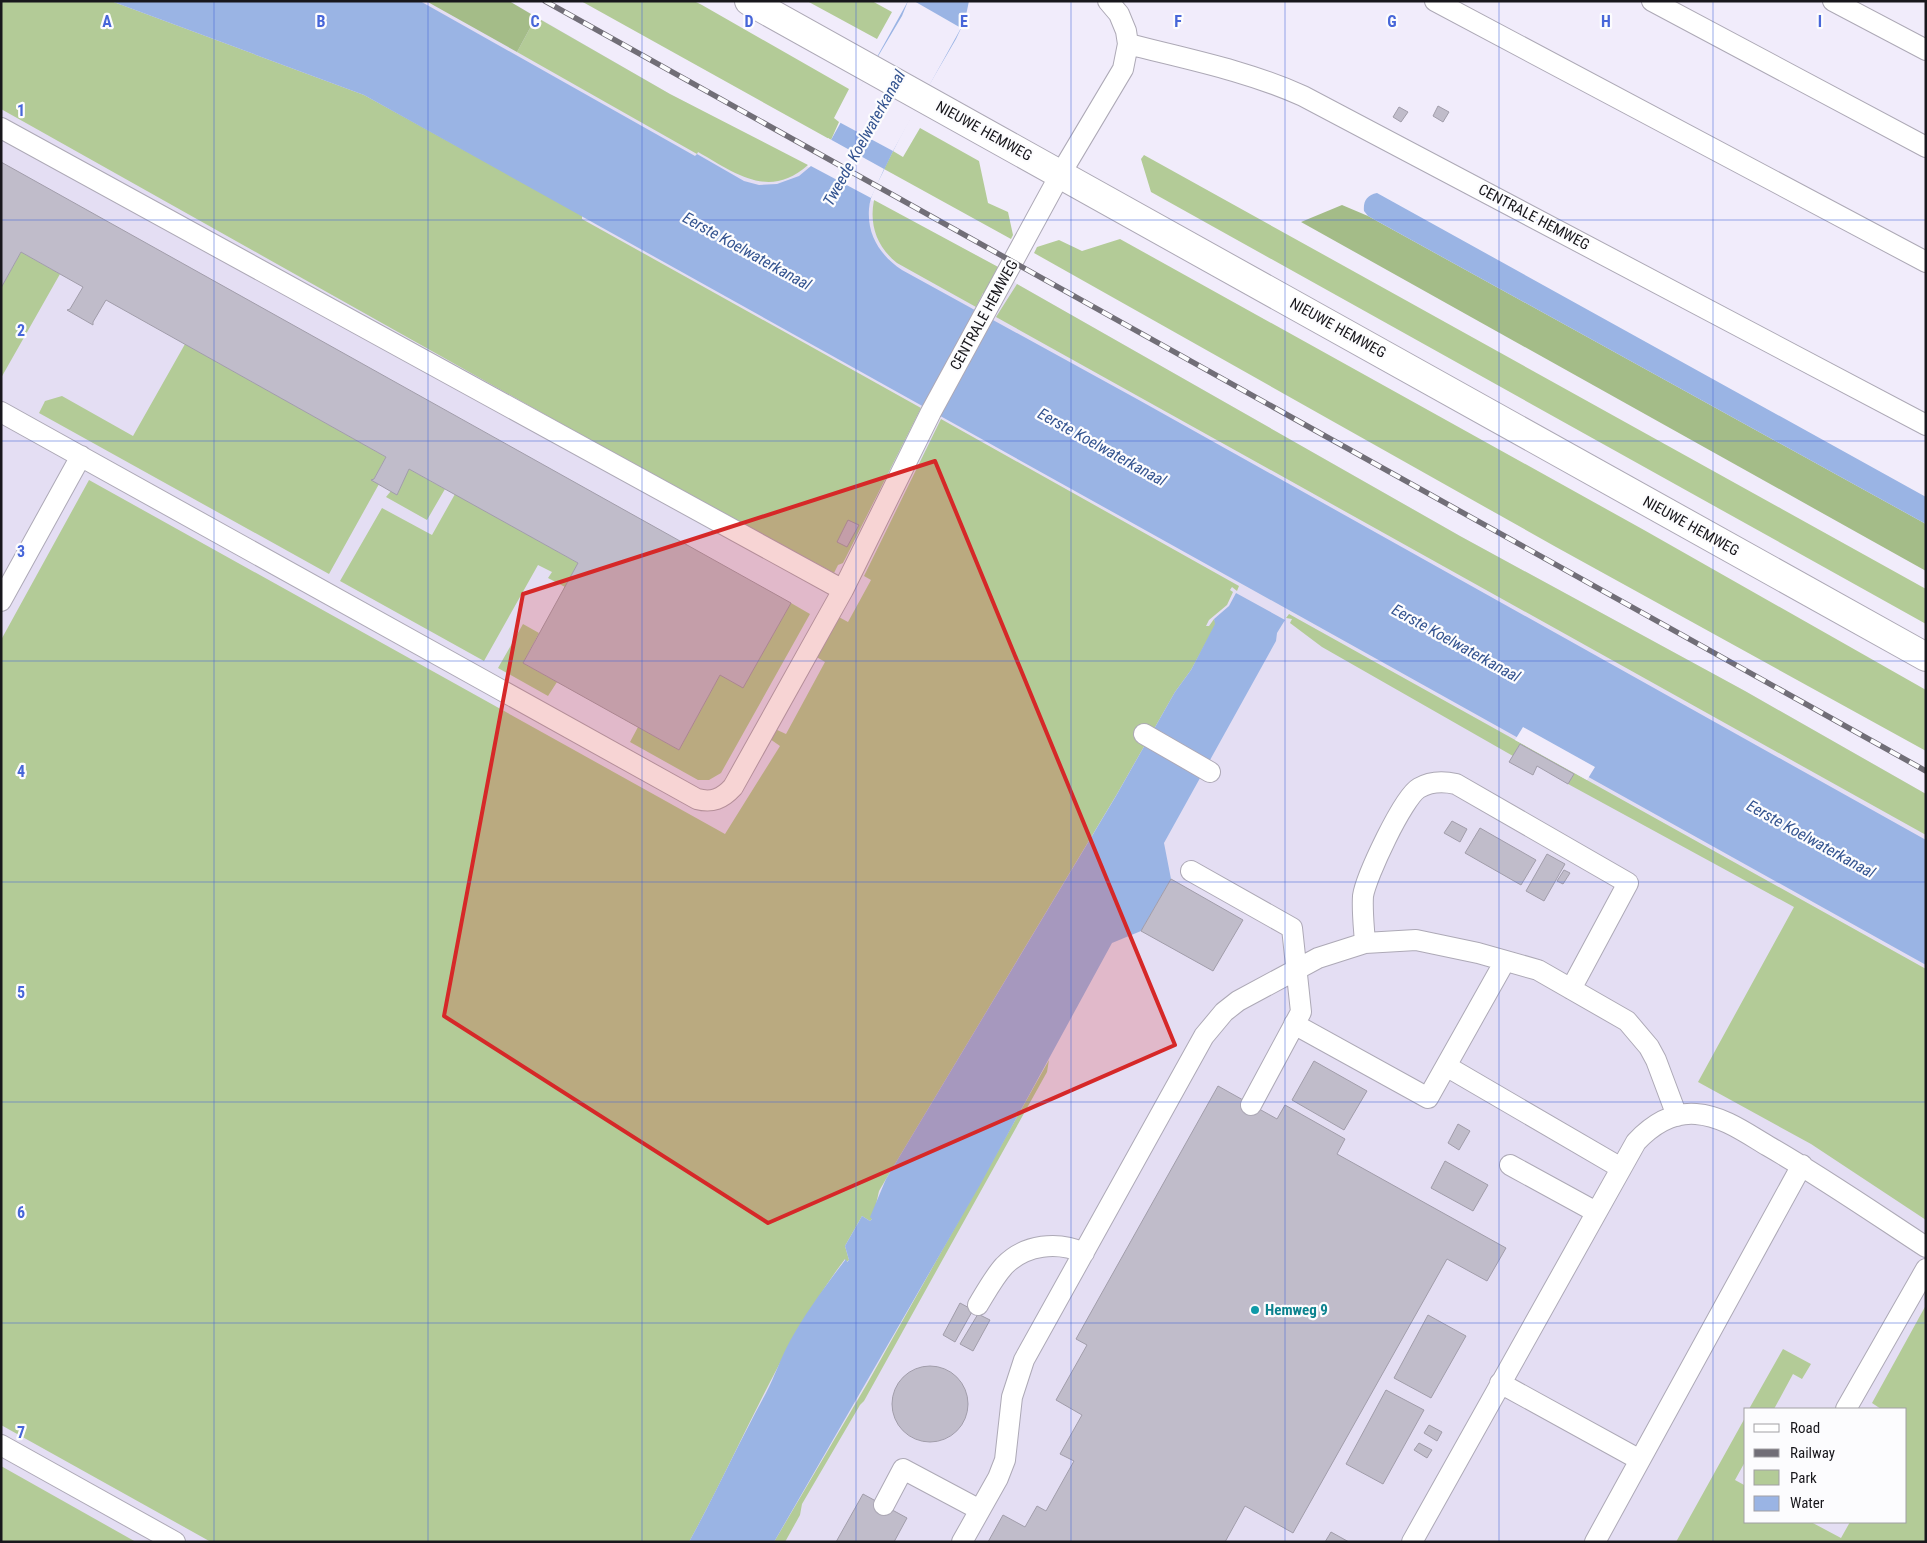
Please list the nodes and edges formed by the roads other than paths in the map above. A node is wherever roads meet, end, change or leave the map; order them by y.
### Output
1 (749, 1) edge
2 (1108, 1) edge
3 (1435, 1) edge
4 (1652, 1) edge
5 (1833, 1) edge
6 (1128, 44) junction
7 (1926, 50) edge
8 (1, 128) edge
9 (1926, 147) edge
10 (1061, 173) junction
11 (1926, 262) edge
12 (1, 412) edge
13 (1926, 425) edge
14 (81, 456) junction
15 (843, 590) junction
16 (1, 600) edge
17 (1926, 656) edge
18 (1144, 734) dead end
19 (1210, 772) dead end
20 (1191, 871) dead end
21 (1364, 943) junction
22 (1505, 961) junction
23 (1296, 970) junction
24 (1571, 989) junction
25 (1294, 1024) junction
26 (1446, 1066) junction
27 (1251, 1105) dead end
28 (1676, 1116) junction
29 (1510, 1165) dead end
30 (1802, 1165) junction
31 (1621, 1168) junction
32 (1596, 1212) junction
33 (1926, 1247) edge
34 (1084, 1253) junction
35 (1926, 1269) edge
36 (978, 1305) dead end
37 (1500, 1383) junction
38 (1847, 1408) edge
39 (1, 1445) edge
40 (1640, 1460) junction
41 (884, 1505) dead end
42 (980, 1510) junction
43 (175, 1542) edge
44 (962, 1542) edge
45 (1412, 1542) edge
46 (1595, 1542) edge

1 - 10 main road, NIEUWE HEMWEG
2 - 6 lane, CENTRALE HEMWEG
3 - 11 lane
4 - 9 lane
5 - 7 lane
6 - 10 lane, CENTRALE HEMWEG
6 - 13 lane, CENTRALE HEMWEG
8 - 15 lane
10 - 15 lane, CENTRALE HEMWEG
10 - 17 main road, NIEUWE HEMWEG
12 - 14 lane, CENTRALE HEMWEG
14 - 15 lane, CENTRALE HEMWEG
14 - 16 lane
18 - 19 lane
20 - 23 lane
21 - 22 lane
21 - 23 lane
21 - 24 lane
22 - 24 lane
22 - 26 lane
23 - 25 lane
23 - 34 lane
24 - 28 lane
25 - 26 lane
25 - 27 lane
26 - 31 lane
28 - 30 lane
28 - 31 lane
29 - 32 lane
30 - 33 lane
30 - 40 lane
31 - 32 lane
32 - 37 lane
34 - 36 lane
34 - 42 lane
35 - 38 lane
37 - 40 lane
37 - 45 lane
39 - 43 lane
40 - 46 lane
41 - 42 lane
42 - 44 lane

